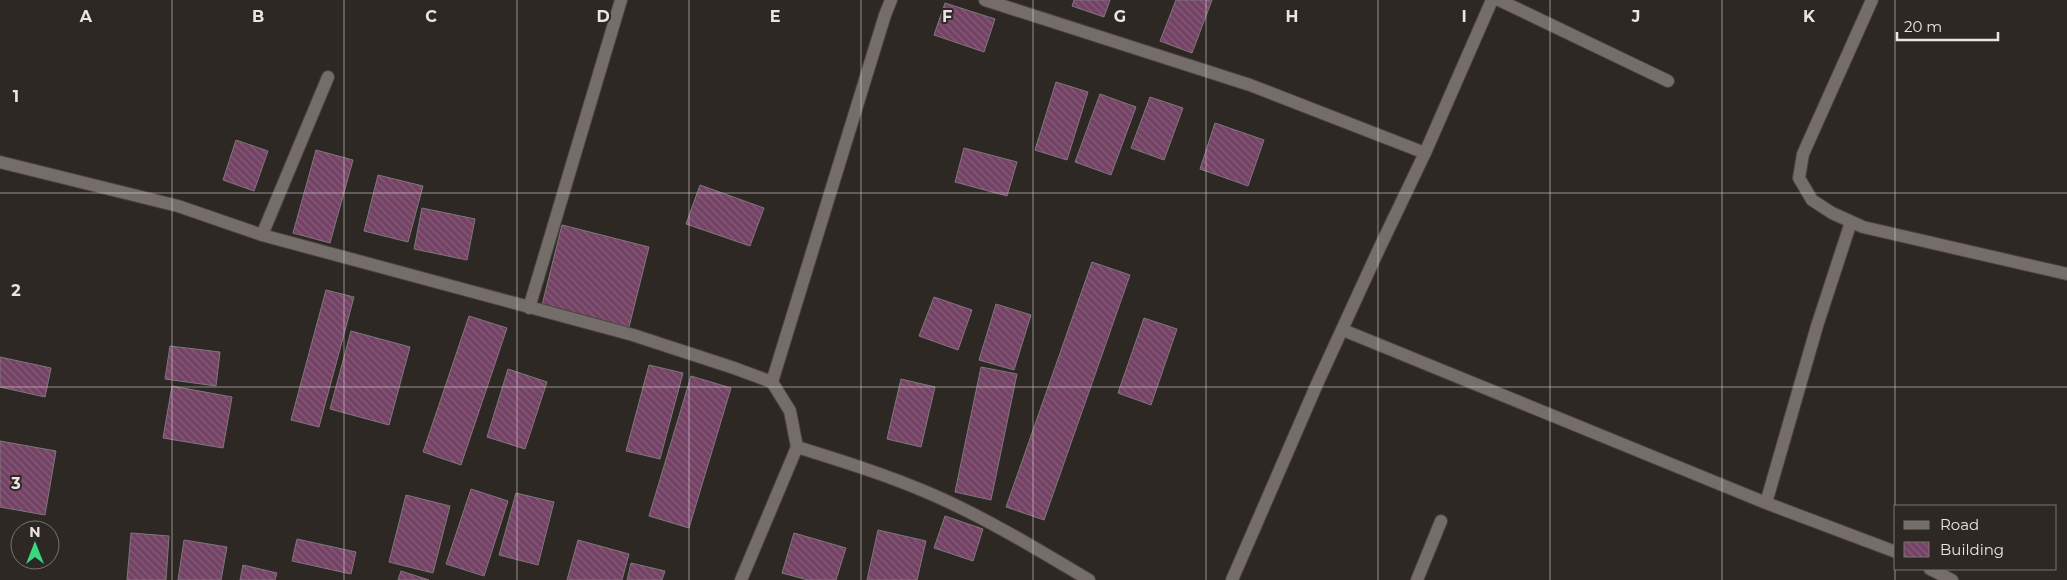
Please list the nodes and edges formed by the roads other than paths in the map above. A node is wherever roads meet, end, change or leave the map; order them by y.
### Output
1 (621, 0) edge
2 (892, 0) edge
3 (985, 0) edge
4 (1492, 0) edge
5 (1499, 0) edge
6 (1872, 0) edge
7 (328, 77) dead end
8 (1668, 81) dead end
9 (1425, 153) junction
10 (0, 162) edge
11 (1851, 222) junction
12 (262, 235) junction
13 (2067, 274) edge
14 (529, 308) junction
15 (1343, 330) junction
16 (772, 382) junction
17 (797, 447) junction
18 (1766, 504) junction
19 (1441, 521) dead end
20 (1894, 551) edge
21 (1932, 570) edge
22 (741, 580) edge
23 (1089, 580) edge
24 (1232, 580) edge
25 (1417, 580) edge
26 (1952, 580) edge

1 - 14 street
2 - 16 street
3 - 9 street
4 - 9 street
5 - 8 street
6 - 11 street
7 - 12 street
9 - 15 street
10 - 12 street
11 - 13 street
11 - 18 street
12 - 14 street
14 - 16 street
15 - 18 street
15 - 24 street
16 - 17 street
17 - 22 street
17 - 23 street
18 - 20 street
19 - 25 street
21 - 26 street

